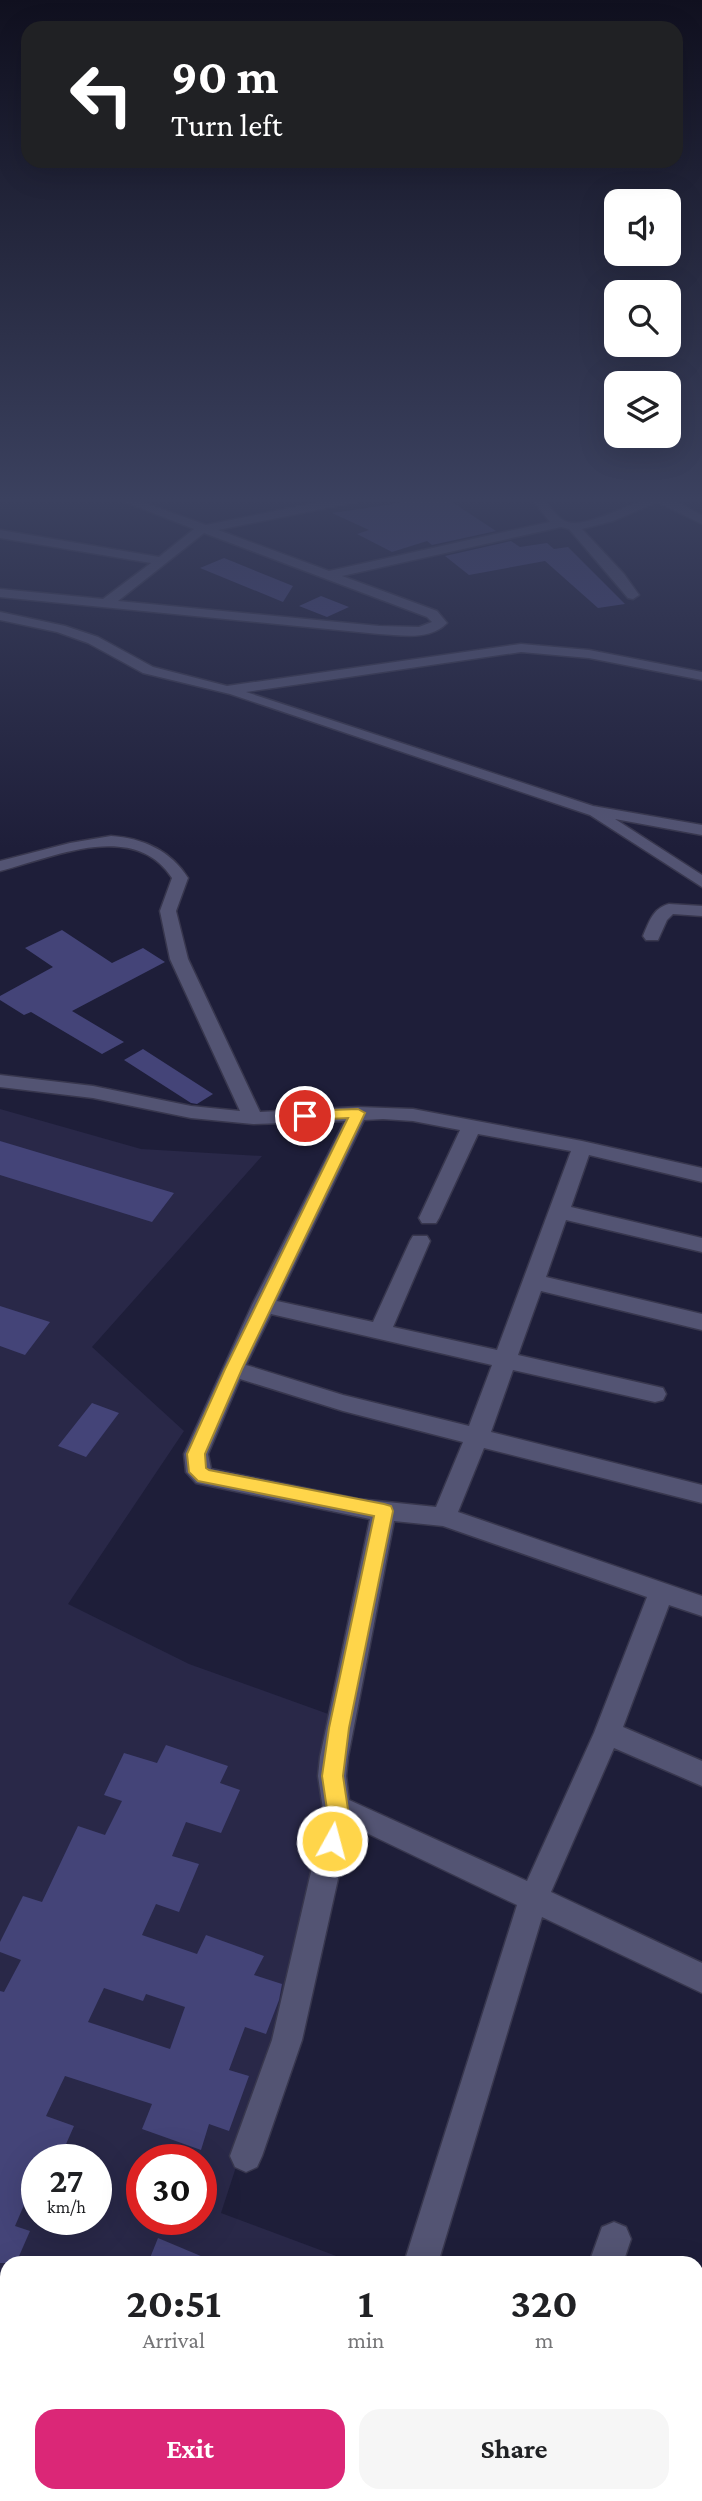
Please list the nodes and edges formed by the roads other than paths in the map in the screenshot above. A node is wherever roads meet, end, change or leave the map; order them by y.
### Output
1 (207, 615) edge
2 (433, 615) edge
3 (0, 616) edge
4 (702, 676) edge
5 (227, 690) junction
6 (590, 810) junction
7 (702, 830) edge
8 (0, 866) edge
9 (702, 882) edge
10 (702, 911) edge
11 (652, 936) dead end
12 (0, 1081) edge
13 (358, 1113) junction
14 (253, 1118) junction
15 (472, 1126) junction
16 (582, 1147) junction
17 (702, 1175) edge
18 (559, 1212) junction
19 (429, 1218) dead end
20 (420, 1241) dead end
21 (702, 1245) edge
22 (532, 1281) junction
23 (263, 1305) junction
24 (702, 1322) edge
25 (380, 1332) junction
26 (505, 1360) junction
27 (233, 1369) junction
28 (654, 1394) dead end
29 (477, 1437) junction
30 (702, 1494) edge
31 (384, 1511) junction
32 (444, 1517) junction
33 (661, 1594) junction
34 (702, 1606) edge
35 (607, 1733) junction
36 (702, 1774) edge
37 (338, 1816) junction
38 (533, 1899) junction
39 (702, 1978) edge
40 (246, 2156) dead end
41 (423, 2256) edge

1 - 2 street
3 - 5 street
4 - 5 street
5 - 6 street
6 - 7 street
6 - 9 street
8 - 14 street
10 - 11 street
12 - 14 street
13 - 14 street
13 - 15 street
13 - 23 street
15 - 16 street
15 - 19 street
16 - 17 street
16 - 18 street
18 - 21 street
18 - 22 street
20 - 25 street
22 - 24 street
22 - 26 street
23 - 25 street
23 - 27 street
25 - 26 street
26 - 28 street
26 - 29 street
27 - 29 street
27 - 31 street
29 - 30 street
29 - 32 street
31 - 32 street
31 - 37 street
32 - 33 street
33 - 34 street
33 - 35 street
35 - 36 street
35 - 38 street
37 - 38 street
37 - 40 street
38 - 39 street
38 - 41 street

